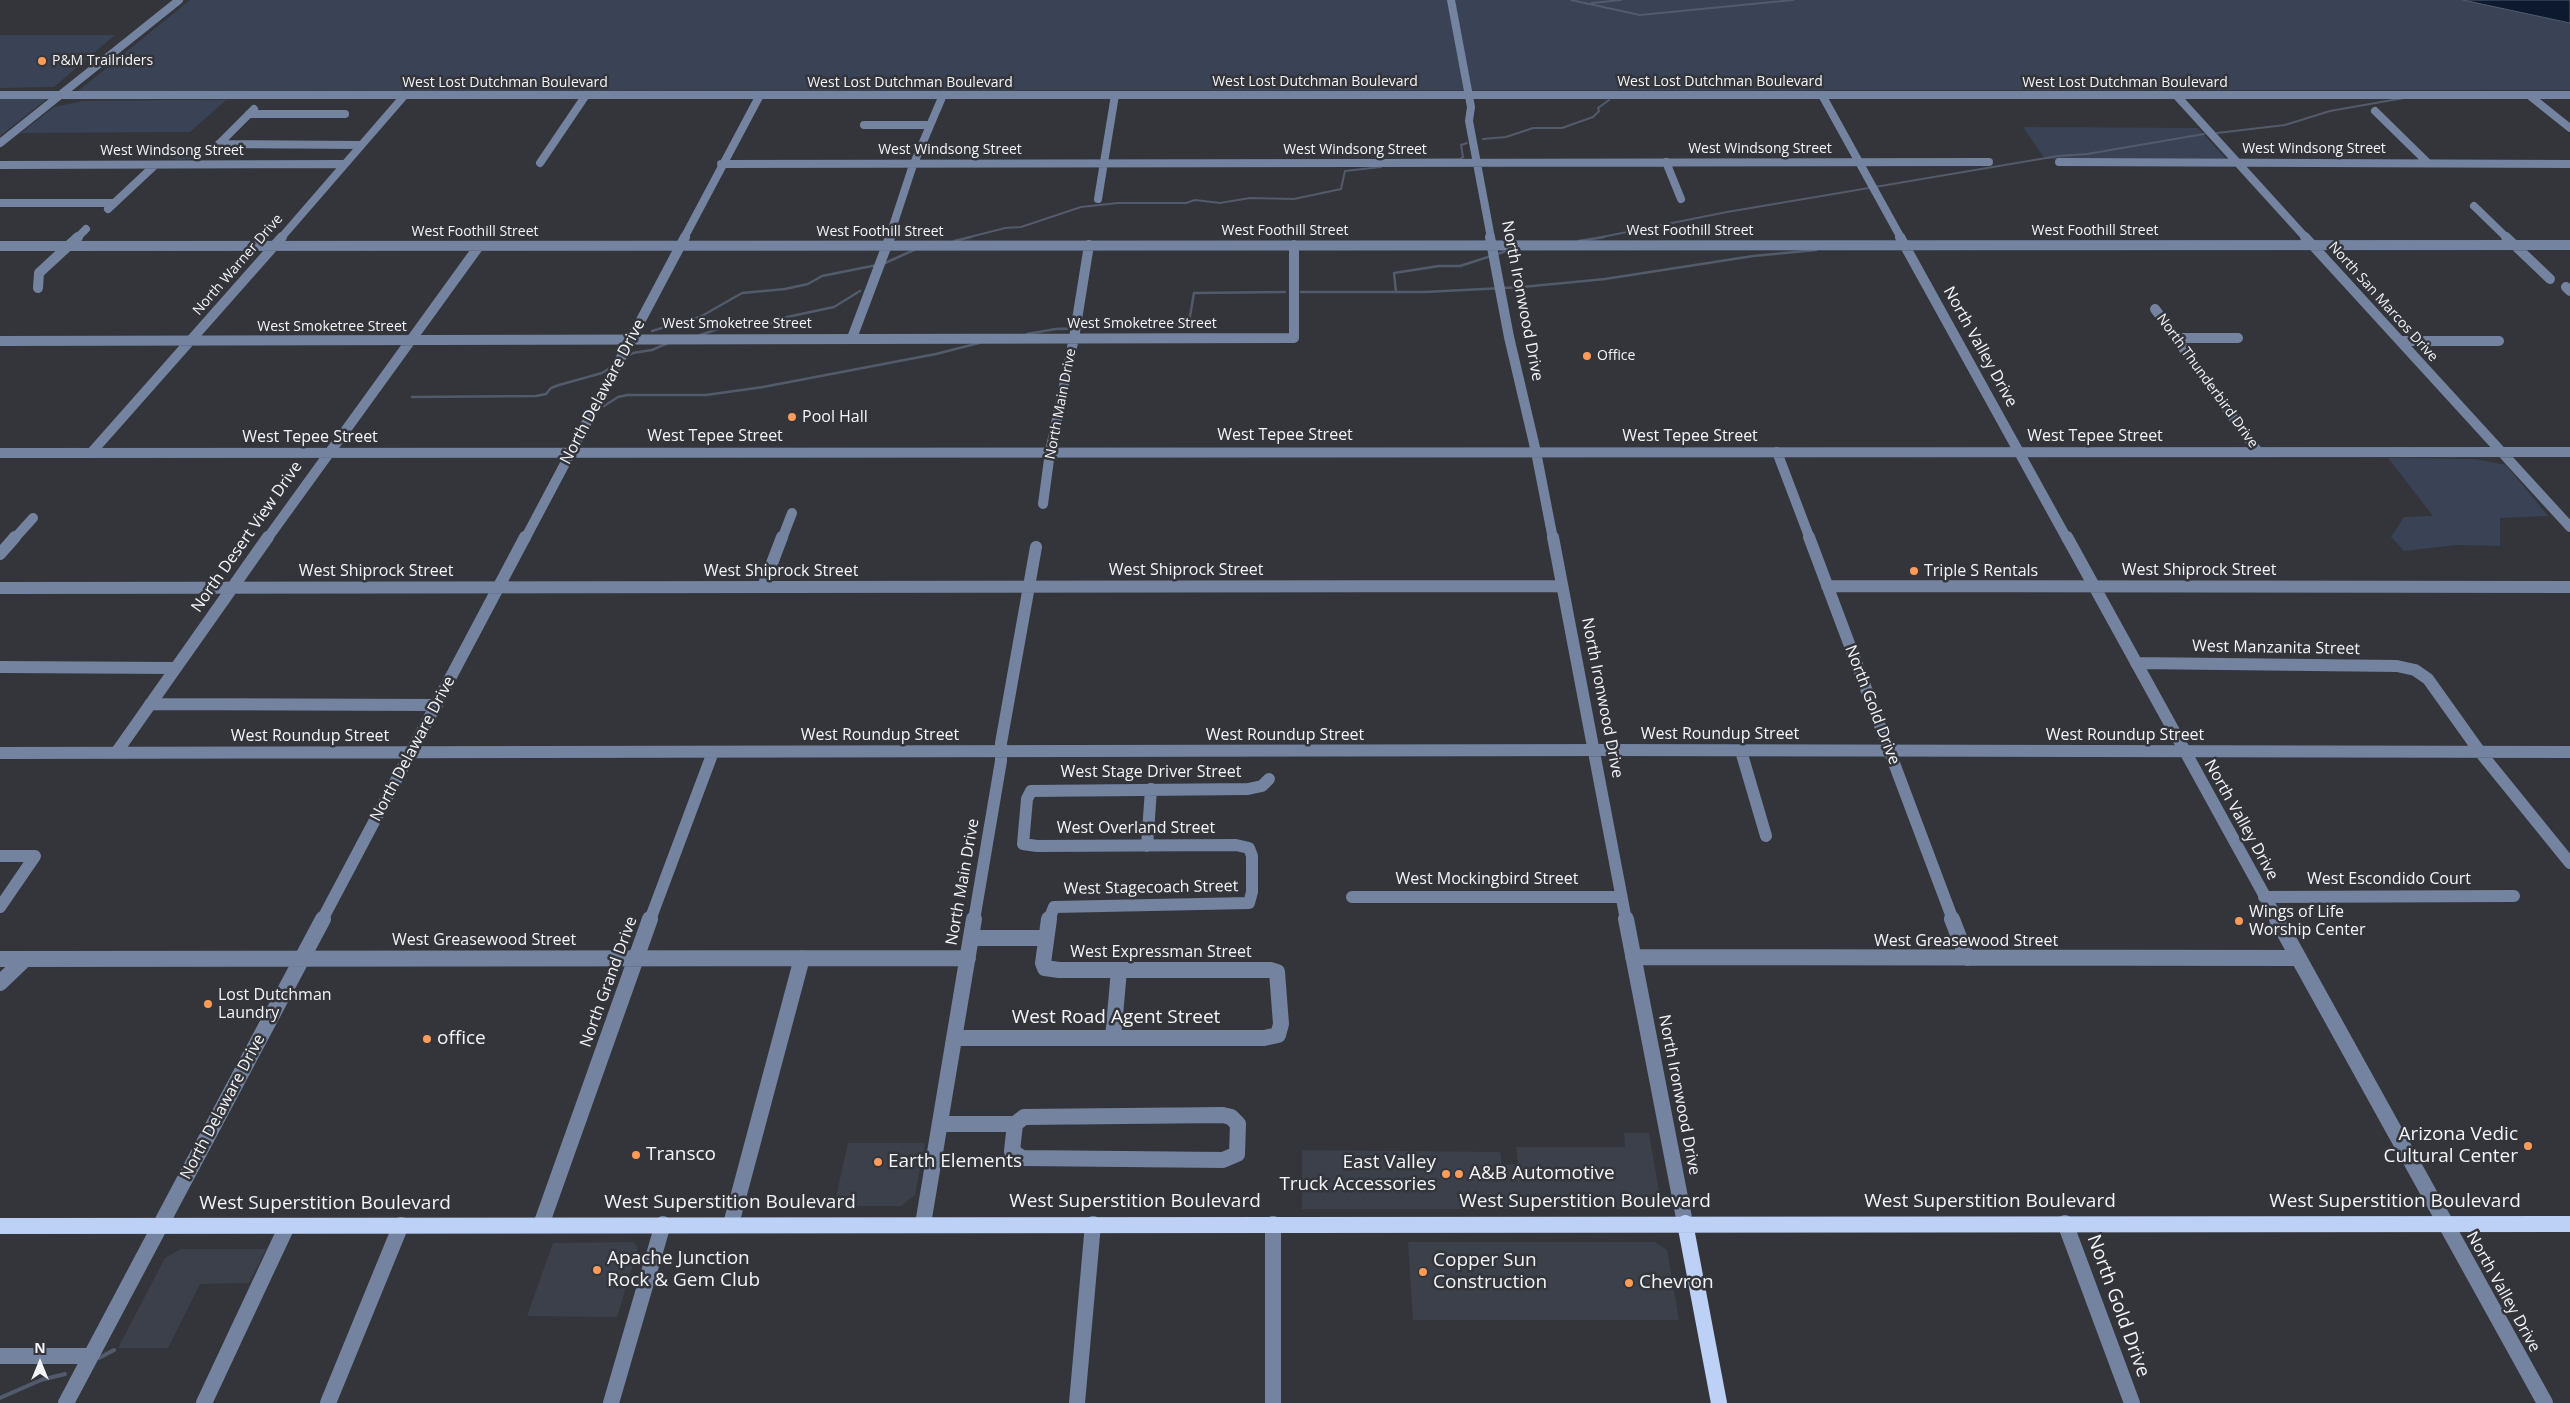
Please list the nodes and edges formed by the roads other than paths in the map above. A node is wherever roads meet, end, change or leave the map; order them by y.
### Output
1 (179, 0) edge
2 (1451, 0) edge
3 (0, 95) edge
4 (61, 95) junction
5 (586, 95) junction
6 (760, 95) junction
7 (942, 95) junction
8 (1115, 95) junction
9 (1469, 95) junction
10 (1822, 95) junction
11 (2176, 95) junction
12 (2570, 95) edge
13 (268, 96) junction
14 (404, 96) junction
15 (2530, 96) junction
16 (2375, 111) dead end
17 (249, 114) junction
18 (345, 114) dead end
19 (864, 125) dead end
20 (930, 125) junction
21 (2570, 128) edge
22 (0, 143) edge
23 (360, 145) junction
24 (1666, 162) junction
25 (1860, 162) junction
26 (1989, 162) dead end
27 (2059, 162) dead end
28 (540, 163) dead end
29 (1477, 163) junction
30 (2238, 163) junction
31 (2428, 163) junction
32 (343, 164) junction
33 (721, 164) junction
34 (914, 164) junction
35 (1103, 164) junction
36 (2570, 164) edge
37 (0, 165) edge
38 (156, 165) junction
39 (1098, 199) dead end
40 (1681, 199) dead end
41 (0, 203) edge
42 (114, 203) junction
43 (2474, 206) dead end
44 (106, 211) dead end
45 (86, 228) dead end
46 (1905, 244) junction
47 (887, 245) junction
48 (1089, 245) junction
49 (1294, 245) junction
50 (1492, 245) junction
51 (2313, 245) junction
52 (2516, 245) junction
53 (0, 246) edge
54 (69, 246) junction
55 (275, 246) junction
56 (479, 246) junction
57 (681, 246) junction
58 (2570, 246) edge
59 (2550, 279) dead end
60 (38, 288) dead end
61 (2155, 309) dead end
62 (852, 338) junction
63 (1074, 338) junction
64 (2176, 338) junction
65 (2238, 338) dead end
66 (631, 339) junction
67 (0, 341) edge
68 (191, 341) junction
69 (408, 341) junction
70 (2401, 341) junction
71 (2499, 341) dead end
72 (571, 452) junction
73 (1050, 452) junction
74 (1536, 452) junction
75 (1777, 452) junction
76 (2019, 452) junction
77 (2258, 452) junction
78 (2502, 452) junction
79 (2570, 452) edge
80 (0, 453) edge
81 (91, 453) junction
82 (327, 453) junction
83 (1043, 504) dead end
84 (792, 513) dead end
85 (34, 518) dead end
86 (2570, 527) edge
87 (1036, 547) dead end
88 (0, 554) edge
89 (1029, 586) junction
90 (1561, 586) junction
91 (1827, 586) junction
92 (2093, 586) junction
93 (234, 587) junction
94 (500, 587) junction
95 (763, 587) junction
96 (2570, 587) edge
97 (0, 588) edge
98 (2136, 663) junction
99 (0, 668) edge
100 (176, 668) junction
101 (150, 704) junction
102 (437, 705) junction
103 (1593, 750) junction
104 (1741, 750) junction
105 (1000, 751) junction
106 (1889, 751) junction
107 (2184, 751) junction
108 (412, 752) junction
109 (713, 752) junction
110 (2480, 752) junction
111 (2570, 752) edge
112 (0, 753) edge
113 (116, 753) junction
114 (1270, 780) dead end
115 (1151, 789) junction
116 (1766, 836) dead end
117 (1023, 844) joint
118 (1147, 846) junction
119 (0, 856) edge
120 (2570, 863) edge
121 (2514, 896) dead end
122 (1352, 897) dead end
123 (1621, 897) junction
124 (2264, 897) junction
125 (1249, 902) joint
126 (0, 907) edge
127 (971, 938) junction
128 (1046, 938) junction
129 (636, 957) junction
130 (1633, 957) junction
131 (802, 958) junction
132 (968, 958) junction
133 (1967, 958) junction
134 (2298, 958) junction
135 (302, 959) junction
136 (0, 960) edge
137 (24, 960) junction
138 (1119, 970) junction
139 (0, 983) edge
140 (1278, 1035) joint
141 (954, 1038) junction
142 (1113, 1038) junction
143 (940, 1124) junction
144 (1015, 1124) junction
145 (1685, 1223) junction
146 (2065, 1223) junction
147 (663, 1224) junction
148 (731, 1224) junction
149 (923, 1224) junction
150 (1093, 1224) junction
151 (1273, 1224) junction
152 (2447, 1224) junction
153 (2570, 1224) edge
154 (541, 1225) junction
155 (0, 1226) edge
156 (160, 1226) junction
157 (286, 1226) junction
158 (401, 1226) junction
159 (0, 1356) edge
160 (91, 1356) junction
161 (66, 1403) edge
162 (204, 1403) edge
163 (328, 1403) edge
164 (611, 1403) edge
165 (1077, 1403) edge
166 (1273, 1403) edge
167 (1719, 1403) edge
168 (2132, 1403) edge
169 (2545, 1403) edge

1 - 4 street
2 - 9 street, North Ironwood Drive
3 - 4 street, West Lost Dutchman Boulevard
4 - 13 street, West Lost Dutchman Boulevard
4 - 22 street
5 - 6 street, West Lost Dutchman Boulevard
5 - 14 street, West Lost Dutchman Boulevard
5 - 28 street
6 - 7 street, West Lost Dutchman Boulevard
6 - 33 street, North Delaware Drive
7 - 8 street, West Lost Dutchman Boulevard
7 - 20 street
8 - 9 street, West Lost Dutchman Boulevard
8 - 35 street
9 - 10 street, West Lost Dutchman Boulevard
9 - 29 street, North Ironwood Drive
10 - 11 street, West Lost Dutchman Boulevard
10 - 25 street, North Valley Drive
11 - 15 street, West Lost Dutchman Boulevard
11 - 30 street, North San Marcos Drive
12 - 15 street, West Lost Dutchman Boulevard
13 - 14 street, West Lost Dutchman Boulevard
13 - 17 street
14 - 23 street, North Warner Drive
15 - 21 street
16 - 31 street
17 - 18 street
17 - 23 street
19 - 20 street
20 - 34 street
23 - 32 street, North Warner Drive
24 - 25 street, West Windsong Street
24 - 29 street, West Windsong Street
24 - 40 street
25 - 26 street, West Windsong Street
25 - 46 street, North Valley Drive
27 - 30 street, West Windsong Street
29 - 35 street, West Windsong Street
29 - 50 street, North Ironwood Drive
30 - 31 street, West Windsong Street
30 - 51 street, North San Marcos Drive
31 - 36 street, West Windsong Street
32 - 38 street, West Windsong Street
32 - 55 street, North Warner Drive
33 - 34 street, West Windsong Street
33 - 57 street, North Delaware Drive
34 - 35 street, West Windsong Street
34 - 47 street
35 - 39 street
37 - 38 street, West Windsong Street
38 - 42 street
41 - 42 street
42 - 44 street
43 - 52 street
45 - 54 street
46 - 50 street, West Foothill Street
46 - 51 street, West Foothill Street
46 - 76 street, North Valley Drive
47 - 48 street, West Foothill Street
47 - 57 street, West Foothill Street
47 - 62 street
48 - 49 street, West Foothill Street
48 - 63 street, North Main Drive
49 - 50 street, West Foothill Street
49 - 63 street, West Smoketree Street
50 - 74 street, North Ironwood Drive
51 - 52 street, West Foothill Street
51 - 70 street, North San Marcos Drive
52 - 58 street, West Foothill Street
52 - 59 street
53 - 54 street, West Foothill Street
54 - 55 street, West Foothill Street
54 - 60 street
55 - 56 street, West Foothill Street
55 - 68 street, North Warner Drive
56 - 57 street, West Foothill Street
56 - 69 street, North Desert View Drive
57 - 66 street, North Delaware Drive
61 - 64 street, North Thunderbird Drive
62 - 63 street, West Smoketree Street
62 - 66 street, West Smoketree Street
63 - 73 street, North Main Drive
64 - 65 street
64 - 77 street, North Thunderbird Drive
66 - 69 street, West Smoketree Street
66 - 72 street, North Delaware Drive
67 - 68 street, West Smoketree Street
68 - 69 street, West Smoketree Street
68 - 81 street, North Warner Drive
69 - 82 street, North Desert View Drive
70 - 71 street
70 - 78 street, North San Marcos Drive
72 - 73 street, West Tepee Street
72 - 82 street, West Tepee Street
72 - 94 street, North Delaware Drive
73 - 74 street, West Tepee Street
73 - 83 street, North Main Drive
74 - 75 street, West Tepee Street
74 - 90 street, North Ironwood Drive
75 - 76 street, West Tepee Street
75 - 91 street, North Gold Drive
76 - 77 street, West Tepee Street
76 - 92 street, North Valley Drive
77 - 78 street, West Tepee Street
78 - 79 street, West Tepee Street
78 - 86 street, North San Marcos Drive
80 - 81 street, West Tepee Street
81 - 82 street, West Tepee Street
82 - 93 street, North Desert View Drive
84 - 95 street
85 - 88 street
87 - 89 street, North Main Drive
89 - 90 street, West Shiprock Street
89 - 95 street, West Shiprock Street
89 - 105 street, North Main Drive
90 - 103 street, North Ironwood Drive
91 - 92 street, West Shiprock Street
91 - 106 street, North Gold Drive
92 - 96 street, West Shiprock Street
92 - 98 street, North Valley Drive
93 - 94 street, West Shiprock Street
93 - 97 street, West Shiprock Street
93 - 100 street, North Desert View Drive
94 - 95 street, West Shiprock Street
94 - 102 street, North Delaware Drive
98 - 107 street, North Valley Drive
98 - 110 street, West Manzanita Street
99 - 100 street
100 - 101 street, North Desert View Drive
101 - 102 street
101 - 113 street, North Desert View Drive
102 - 108 street, North Delaware Drive
103 - 104 street, West Roundup Street
103 - 105 street, West Roundup Street
103 - 123 street, North Ironwood Drive
104 - 106 street, West Roundup Street
104 - 116 street
105 - 109 street, West Roundup Street
105 - 127 street, North Main Drive
106 - 107 street, West Roundup Street
106 - 133 street, North Gold Drive
107 - 110 street, West Roundup Street
107 - 124 street, North Valley Drive
108 - 109 street, West Roundup Street
108 - 113 street, West Roundup Street
108 - 135 street, North Delaware Drive
109 - 129 street, North Grand Drive
110 - 111 street, West Roundup Street
110 - 120 street
112 - 113 street, West Roundup Street
114 - 115 street, West Stage Driver Street
115 - 117 street, West Stage Driver Street
115 - 118 street
117 - 118 street, West Overland Street
118 - 125 street, West Overland Street
119 - 126 street
121 - 124 street, West Escondido Court
122 - 123 street, West Mockingbird Street
123 - 130 street, North Ironwood Drive
124 - 134 street, North Valley Drive
125 - 128 street, West Stagecoach Street
127 - 128 street
127 - 132 street, North Main Drive
128 - 138 street, West Expressman Street
129 - 131 street, West Greasewood Street
129 - 135 street, West Greasewood Street
129 - 154 street, North Grand Drive
130 - 133 street, West Greasewood Street
130 - 145 street, North Ironwood Drive
131 - 132 street, West Greasewood Street
131 - 148 street
132 - 141 street, North Main Drive
133 - 134 street, West Greasewood Street
134 - 152 street, North Valley Drive
135 - 137 street, West Greasewood Street
135 - 156 street, North Delaware Drive
136 - 137 street, West Greasewood Street
137 - 139 street
138 - 140 street, West Expressman Street
138 - 142 street
140 - 142 street, West Road Agent Street
141 - 142 street, West Road Agent Street
141 - 143 street, North Main Drive
143 - 144 street
143 - 149 street, North Main Drive
144 - 144 street
145 - 146 main road, West Superstition Boulevard
145 - 151 main road, West Superstition Boulevard
145 - 167 main road, North Ironwood Drive
146 - 152 main road, West Superstition Boulevard
146 - 168 street, North Gold Drive
147 - 148 main road, West Superstition Boulevard
147 - 154 main road, West Superstition Boulevard
147 - 164 street
148 - 149 main road, West Superstition Boulevard
149 - 150 main road, West Superstition Boulevard
150 - 151 main road, West Superstition Boulevard
150 - 165 street
151 - 166 street
152 - 153 main road, West Superstition Boulevard
152 - 169 street, North Valley Drive
154 - 158 main road, West Superstition Boulevard
155 - 156 main road, West Superstition Boulevard
156 - 157 main road, West Superstition Boulevard
156 - 160 street, North Delaware Drive
157 - 158 main road, West Superstition Boulevard
157 - 162 street
158 - 163 street
159 - 160 street
160 - 161 street, North Delaware Drive

